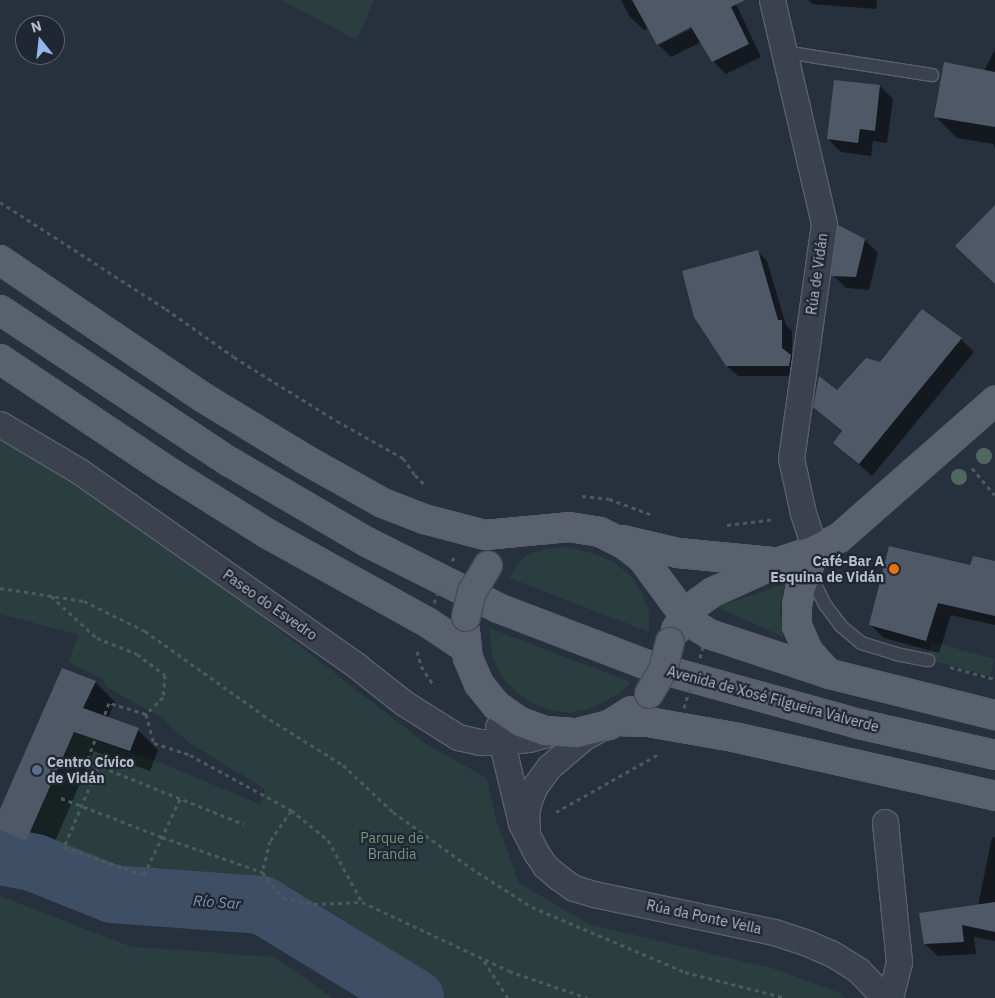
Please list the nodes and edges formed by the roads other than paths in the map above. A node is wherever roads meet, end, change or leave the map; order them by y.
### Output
1 (772, 0) edge
2 (785, 52) junction
3 (932, 75) dead end
4 (0, 260) edge
5 (0, 310) edge
6 (0, 359) edge
7 (995, 401) edge
8 (0, 424) edge
9 (544, 530) junction
10 (611, 537) junction
11 (811, 560) junction
12 (778, 562) junction
13 (659, 582) junction
14 (685, 614) junction
15 (670, 642) junction
16 (466, 648) junction
17 (928, 660) road end
18 (830, 674) junction
19 (485, 692) junction
20 (995, 715) edge
21 (609, 724) junction
22 (553, 732) junction
23 (503, 742) junction
24 (995, 755) edge
25 (995, 796) edge
26 (885, 822) dead end
27 (528, 837) junction
28 (885, 998) edge
29 (890, 998) edge

1 - 2 street, Rúa de Vidán
2 - 3 lane
2 - 11 street, Rúa de Vidán
4 - 9 main road
5 - 24 main road, Avenida de Xosé Filgueira Valverde
6 - 16 main road
7 - 11 main road
8 - 23 street, Paseo do Esvedro
9 - 10 main road
9 - 16 main road, bridge
10 - 12 main road
10 - 13 main road
11 - 12 main road
11 - 17 lane
11 - 18 main road
12 - 14 main road
13 - 14 main road
13 - 15 main road
14 - 15 main road
14 - 18 main road
15 - 21 main road, bridge
16 - 19 main road
18 - 20 main road
19 - 22 main road
19 - 23 street, Rúa da Ponte Vella
21 - 22 main road
21 - 25 main road
21 - 27 street, Rúa da Ponte Vella
22 - 23 street, Paseo do Esvedro
23 - 27 street, Rúa da Ponte Vella
26 - 29 street
27 - 28 street, Rúa da Ponte Vella

